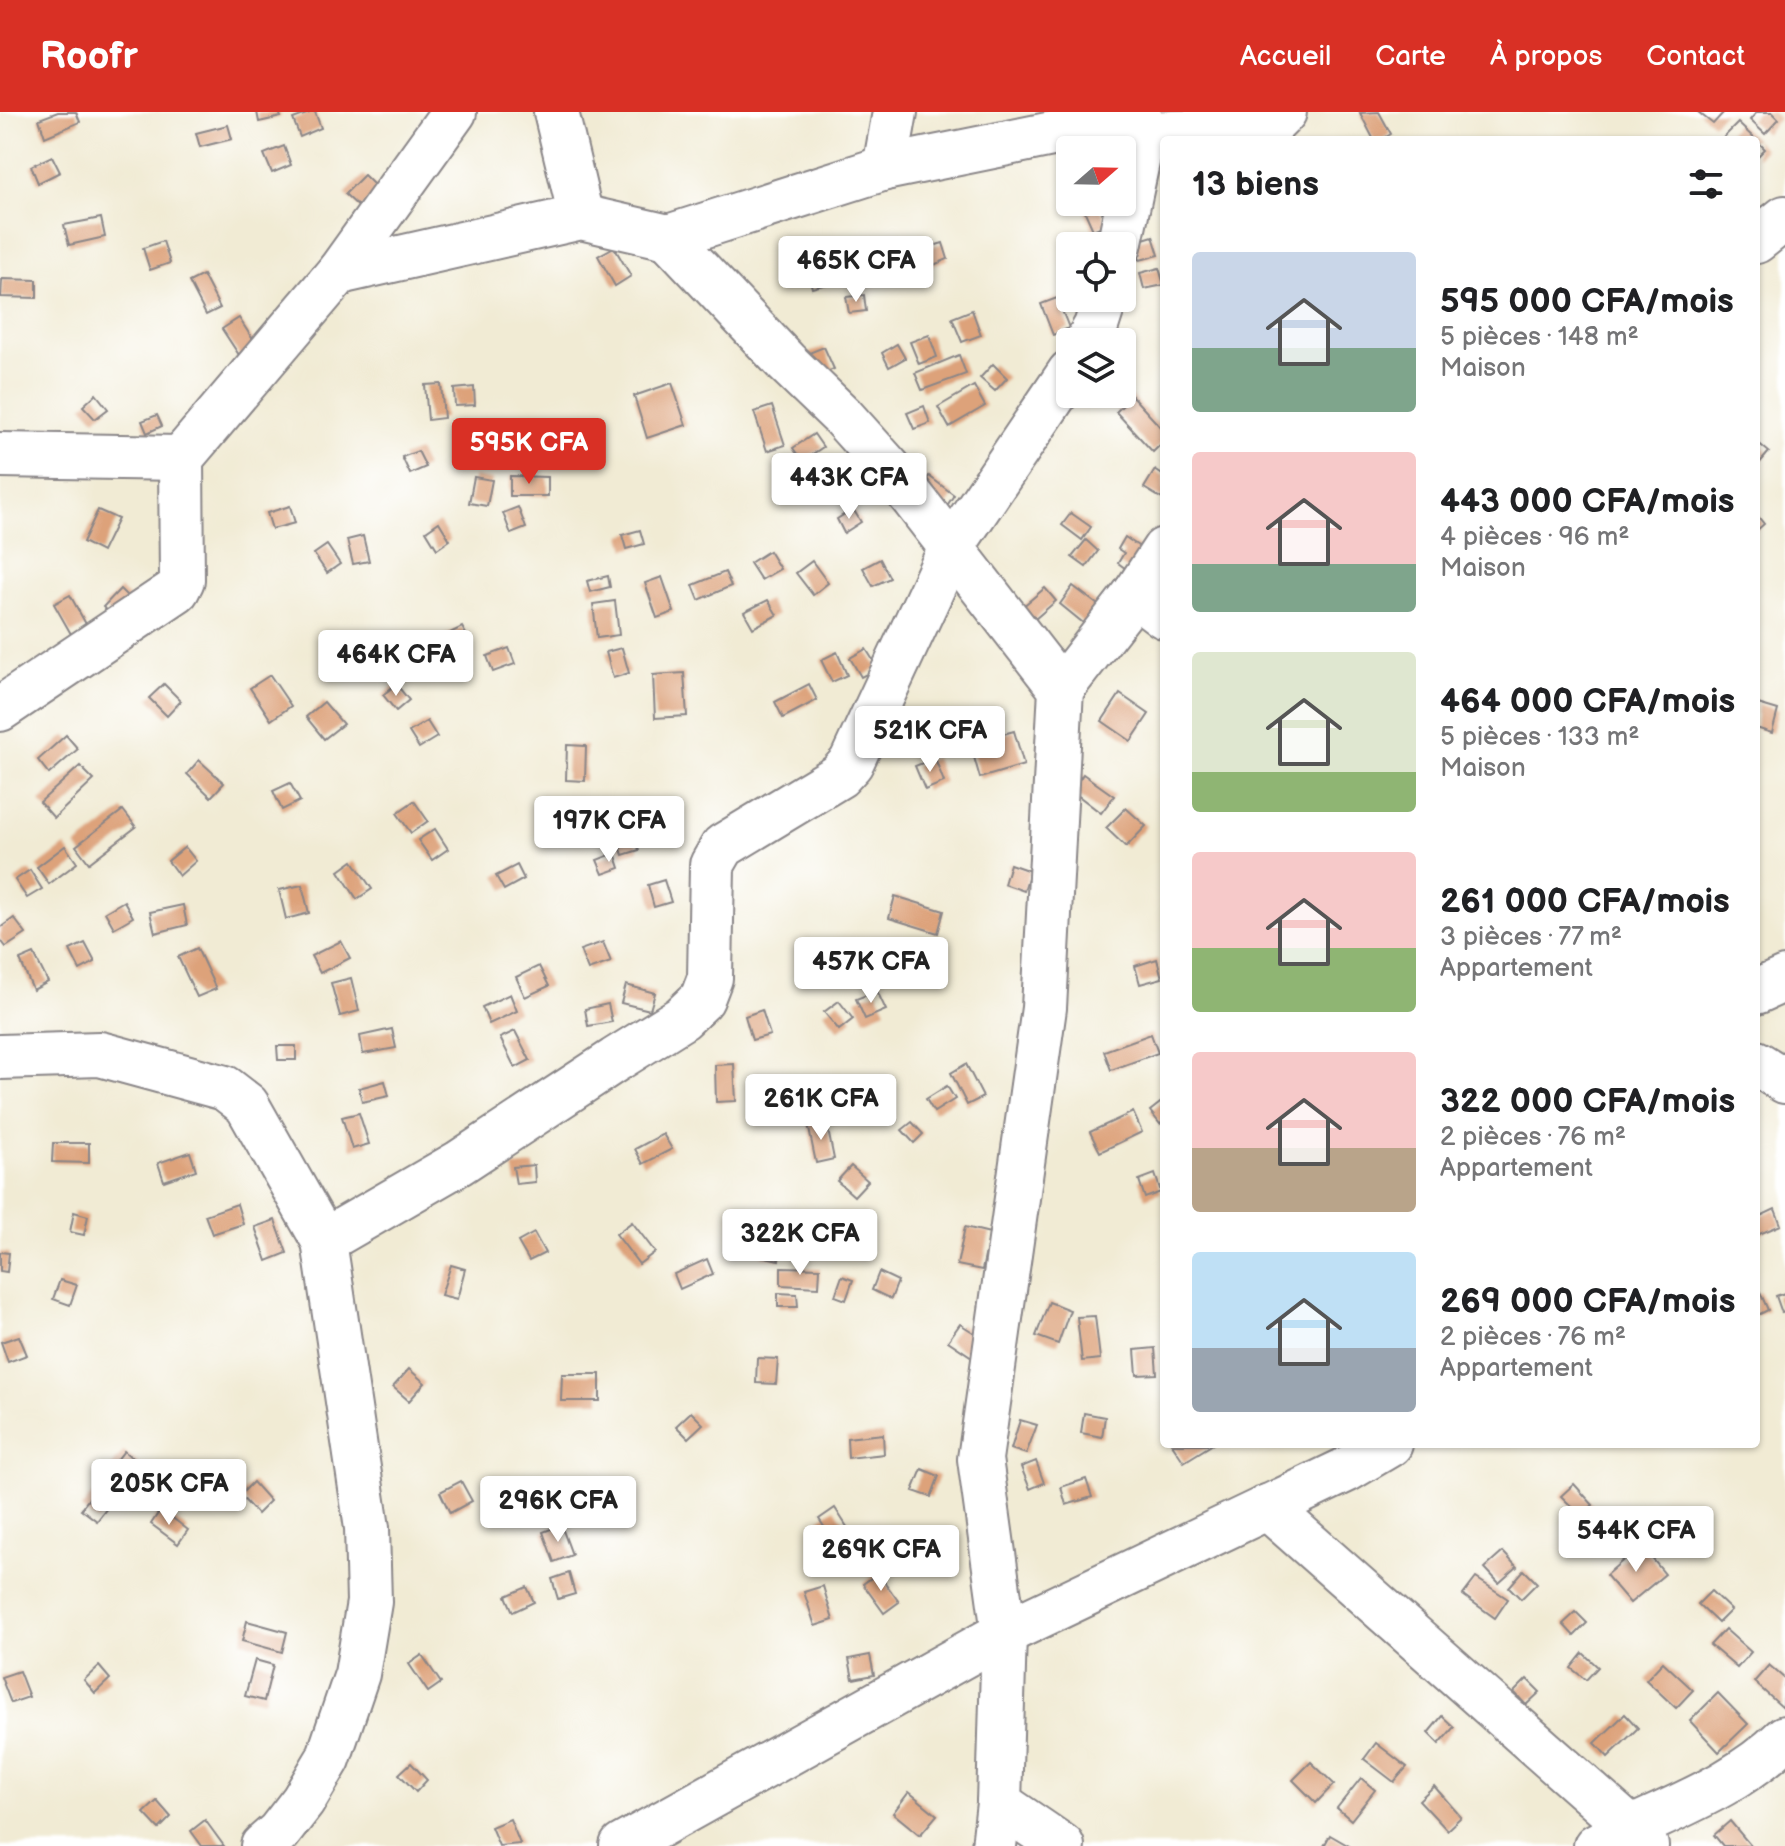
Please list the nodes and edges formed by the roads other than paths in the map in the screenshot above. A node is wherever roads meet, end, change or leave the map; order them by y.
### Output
1 (454, 112) edge
2 (556, 112) edge
3 (895, 112) edge
4 (1140, 123) edge
5 (1273, 127) edge
6 (885, 168) junction
7 (581, 217) junction
8 (1785, 218) edge
9 (1121, 232) edge
10 (668, 237) junction
11 (1760, 238) edge
12 (339, 272) junction
13 (1056, 393) edge
14 (0, 455) edge
15 (181, 458) junction
16 (951, 548) junction
17 (1160, 566) edge
18 (1150, 605) edge
19 (1061, 689) junction
20 (0, 709) edge
21 (1785, 979) edge
22 (1760, 990) edge
23 (0, 1057) edge
24 (1760, 1065) edge
25 (1785, 1081) edge
26 (324, 1241) junction
27 (1383, 1448) edge
28 (1267, 1507) junction
29 (1004, 1633) junction
30 (1785, 1738) edge
31 (999, 1803) junction
32 (1624, 1840) edge
33 (263, 1846) edge
34 (622, 1846) edge
35 (994, 1846) edge
36 (1062, 1846) edge

1 - 12 street
2 - 7 street
3 - 6 street
4 - 5 street
4 - 6 street
4 - 9 street
6 - 10 street
7 - 10 street
7 - 12 street
8 - 11 street
10 - 16 street
12 - 15 street
13 - 16 street
14 - 15 street
15 - 20 street
16 - 19 street
16 - 26 street
17 - 18 street
18 - 19 street
19 - 29 street
21 - 22 street
23 - 26 street
24 - 25 street
26 - 33 street
27 - 28 street
28 - 29 street
28 - 32 street
29 - 31 street
29 - 34 street
30 - 32 street
31 - 35 street
31 - 36 street

